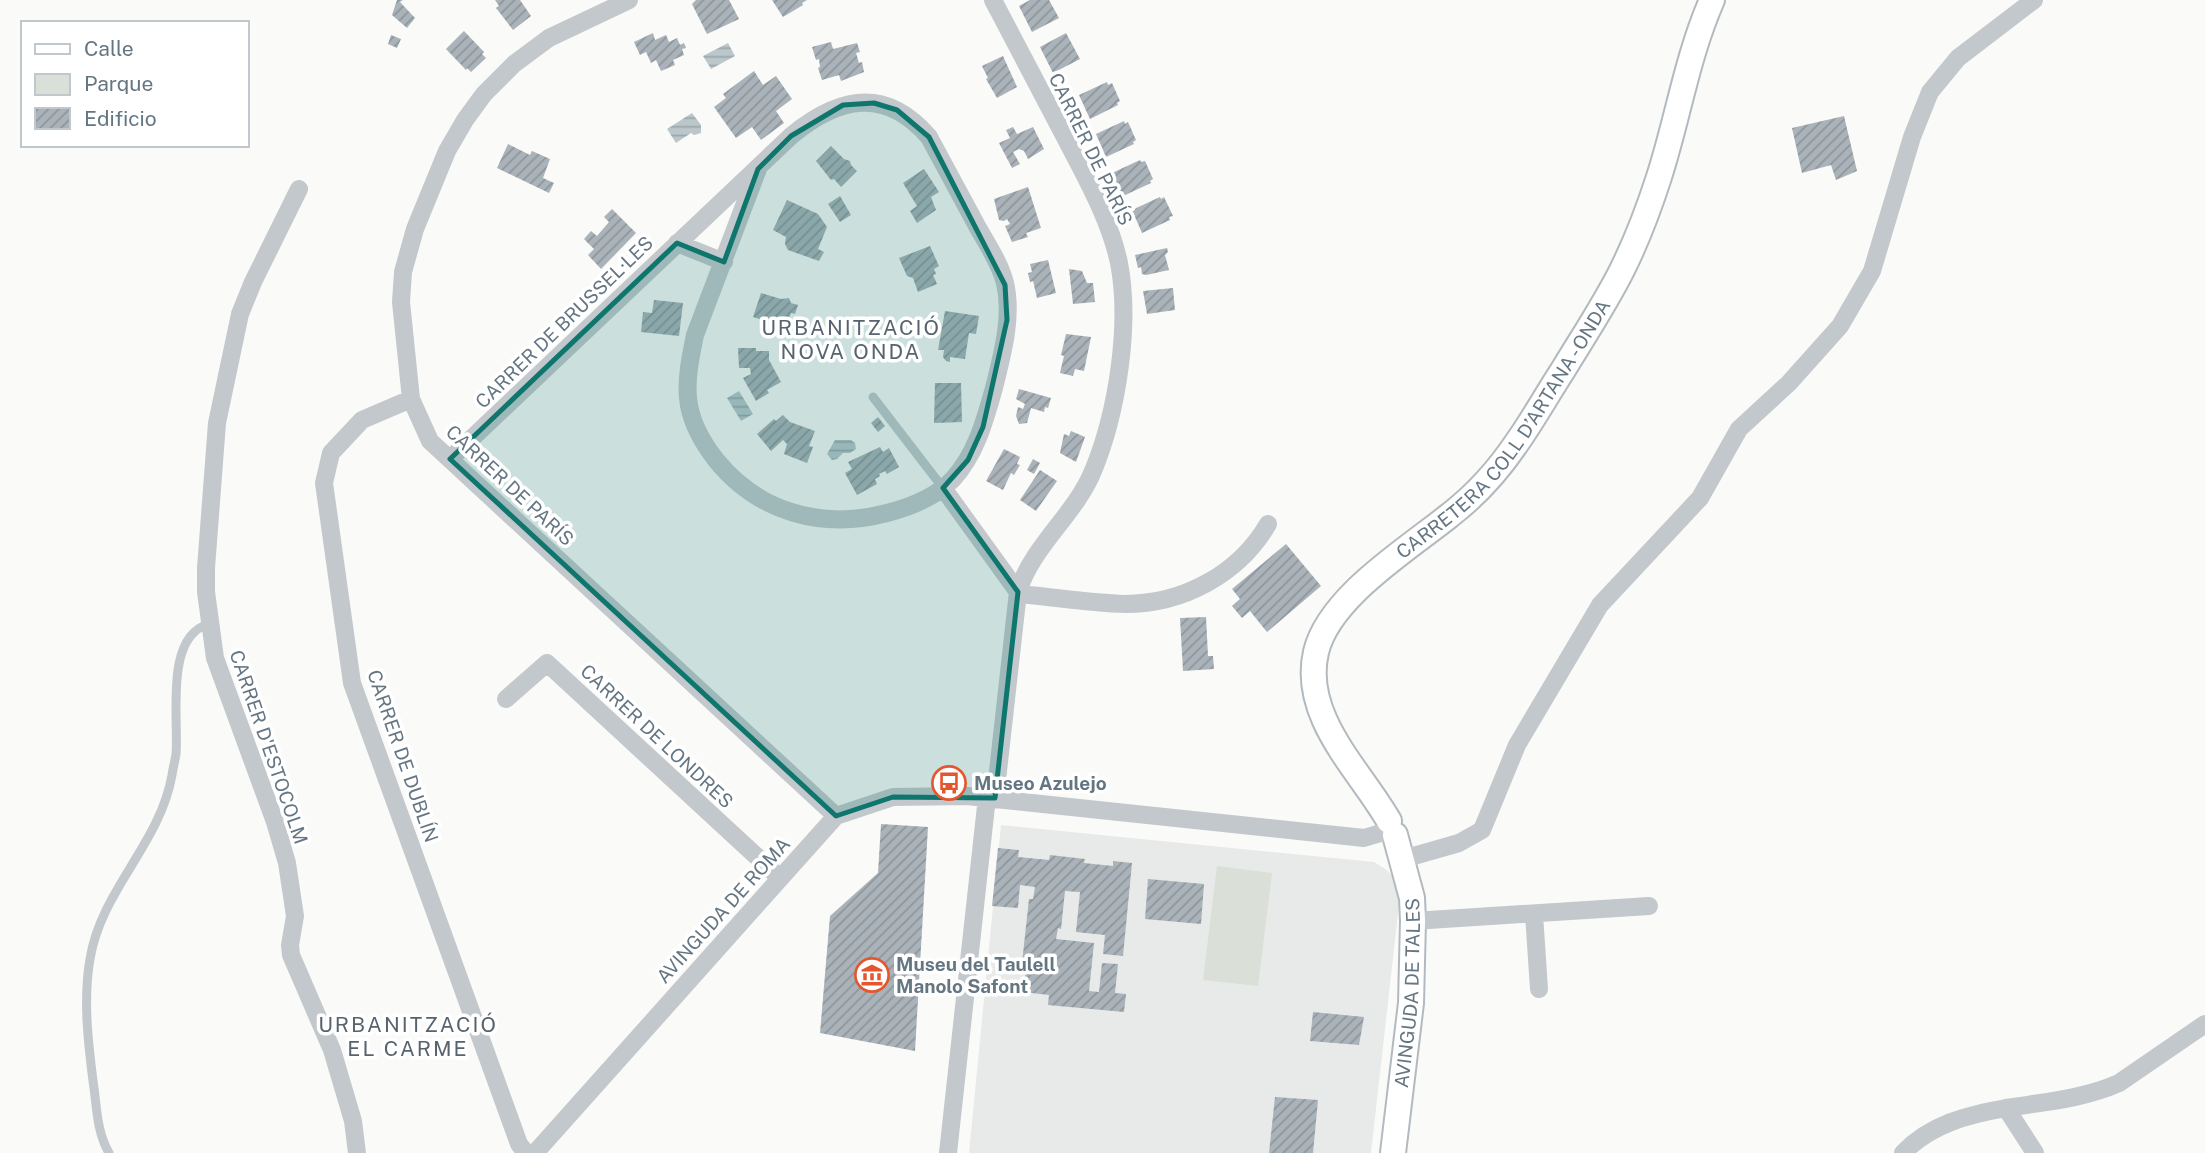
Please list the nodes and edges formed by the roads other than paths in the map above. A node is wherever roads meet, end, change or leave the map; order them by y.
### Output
1 (629, 0) edge
2 (993, 0) edge
3 (1712, 0) edge
4 (2034, 0) edge
5 (758, 169) junction
6 (299, 189) dead end
7 (677, 243) junction
8 (723, 262) junction
9 (873, 397) dead end
10 (411, 399) junction
11 (450, 459) junction
12 (943, 488) junction
13 (1268, 524) dead end
14 (1017, 592) junction
15 (209, 624) junction
16 (506, 699) dead end
17 (991, 797) junction
18 (835, 816) junction
19 (1389, 830) junction
20 (1403, 859) junction
21 (779, 878) junction
22 (1649, 906) dead end
23 (1534, 914) junction
24 (1413, 921) junction
25 (1539, 989) dead end
26 (2205, 1024) edge
27 (2006, 1108) junction
28 (109, 1153) edge
29 (357, 1153) edge
30 (526, 1153) edge
31 (535, 1153) edge
32 (948, 1153) edge
33 (1393, 1153) edge
34 (1903, 1153) edge
35 (2035, 1153) edge

1 - 10 street, CARRER DE PARÍS
2 - 14 street, CARRER DE PARÍS
3 - 19 main road, CARRETERA COLL D’ARTANA - ONDA
4 - 20 street
5 - 7 street, CARRER DE BRUSSEL·LES
5 - 8 street, CARRER DE BRUSSEL·LES
5 - 12 street, CARRER DE BRUSSEL·LES
6 - 15 street, CARRER D'ESTOCOLM
7 - 8 street, CARRER DE BRUSSEL·LES
7 - 11 street, CARRER DE BRUSSEL·LES
8 - 12 street, CARRER DE BRUSSEL·LES
9 - 12 lane
10 - 11 street, CARRER DE PARÍS
10 - 30 street, CARRER DE DUBLÍN
11 - 18 street, CARRER DE PARÍS
12 - 14 street
13 - 14 street
14 - 17 street
15 - 28 lane
15 - 29 street, CARRER D'ESTOCOLM
16 - 21 street, CARRER DE LONDRES
17 - 18 street, AVINGUDA DE ROMA
17 - 19 street, AVINGUDA DE ROMA
17 - 32 street
18 - 21 street, AVINGUDA DE ROMA
19 - 20 main road, AVINGUDA DE TALES
20 - 24 main road, AVINGUDA DE TALES
21 - 31 street, AVINGUDA DE ROMA
22 - 23 street
23 - 24 street
23 - 25 street
24 - 33 main road, AVINGUDA DE TALES
26 - 27 street
27 - 34 street
27 - 35 street

